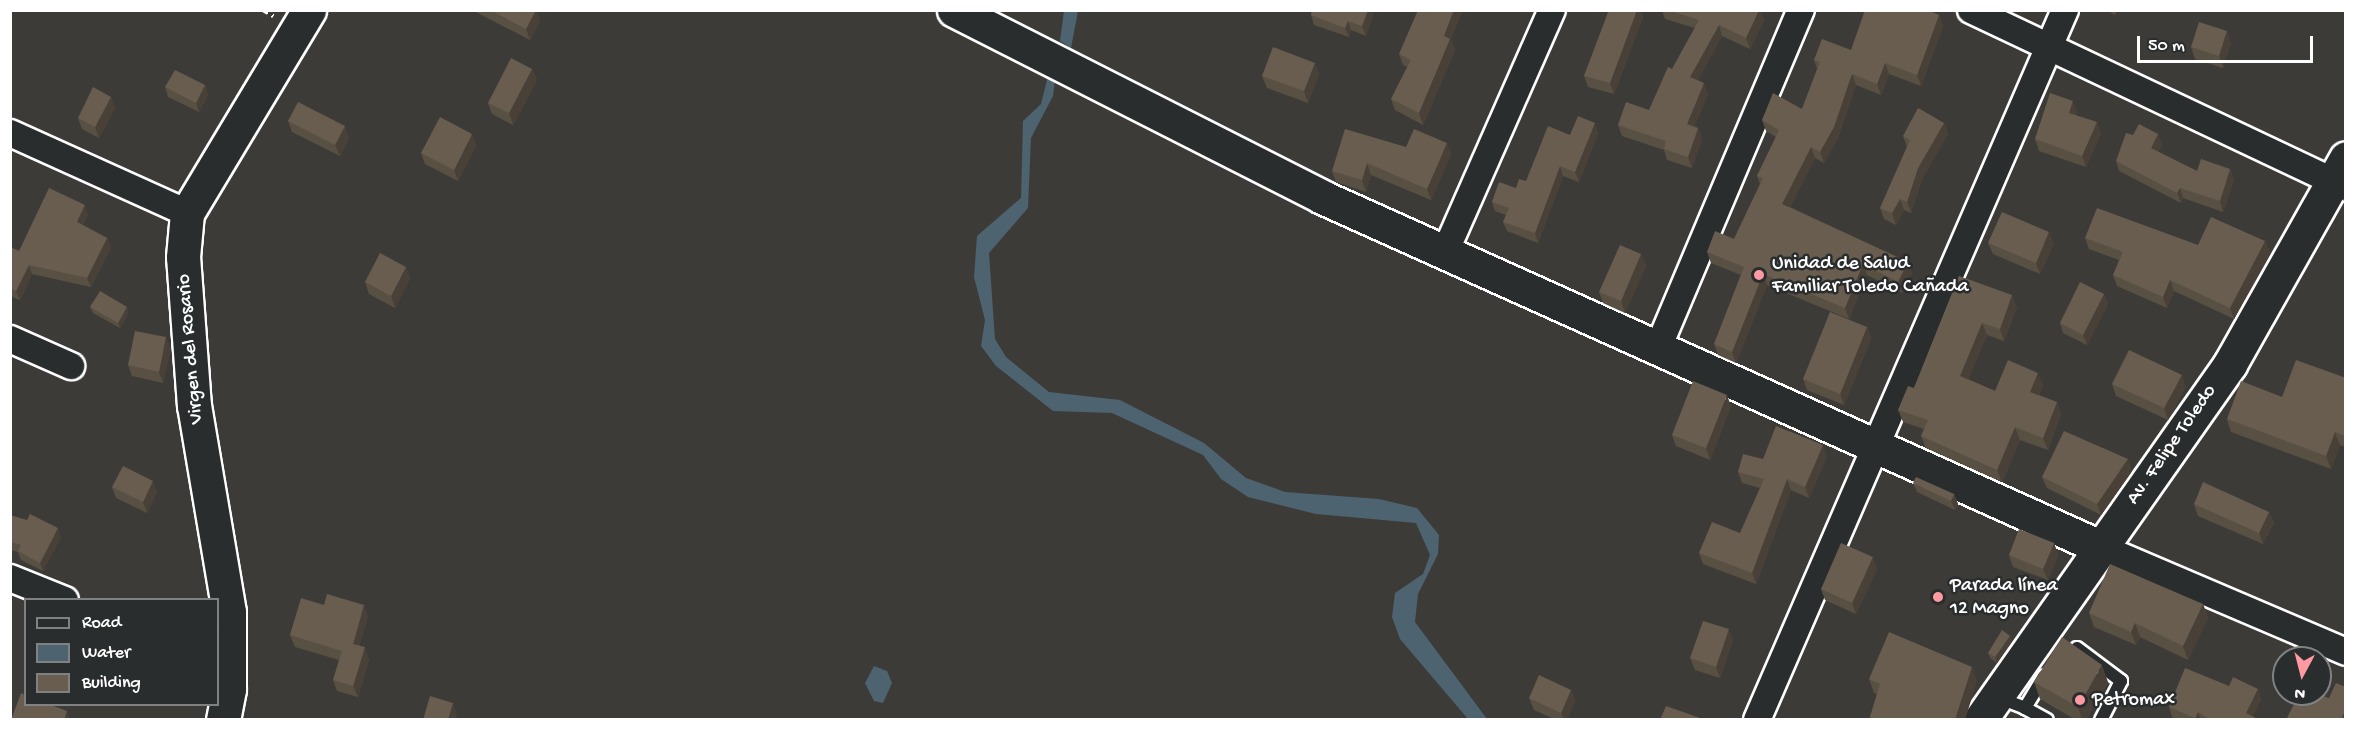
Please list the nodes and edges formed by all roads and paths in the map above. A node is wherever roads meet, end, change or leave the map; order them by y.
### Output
1 (309, 10) edge
2 (954, 10) edge
3 (1552, 10) edge
4 (1801, 10) edge
5 (1971, 10) edge
6 (2065, 10) edge
7 (2049, 48) junction
8 (10, 133) edge
9 (2342, 176) edge
10 (187, 213) junction
11 (1446, 250) junction
12 (10, 339) edge
13 (1658, 348) junction
14 (71, 366) dead end
15 (1876, 449) junction
16 (2100, 547) junction
17 (10, 578) edge
18 (60, 598) edge
19 (2055, 642) junction
20 (2346, 652) edge
21 (223, 661) edge
22 (2001, 708) edge
23 (223, 720) edge
24 (1757, 720) edge
25 (2047, 720) edge
26 (2101, 720) edge

1 - 10 street, Virgen del Rosario
2 - 11 street
3 - 11 street
4 - 13 street
5 - 7 street
6 - 7 street
7 - 9 street
7 - 15 street
8 - 10 street
9 - 16 street, Av. Felipe Toledo
10 - 21 street, Virgen del Rosario
11 - 13 street
12 - 14 street
13 - 15 street
15 - 16 street
15 - 24 street
16 - 19 street, Av. Felipe Toledo
16 - 20 street
17 - 18 street
19 - 22 street, Av. Felipe Toledo
19 - 26 lane
21 - 23 street, Virgen del Rosario
22 - 25 lane

